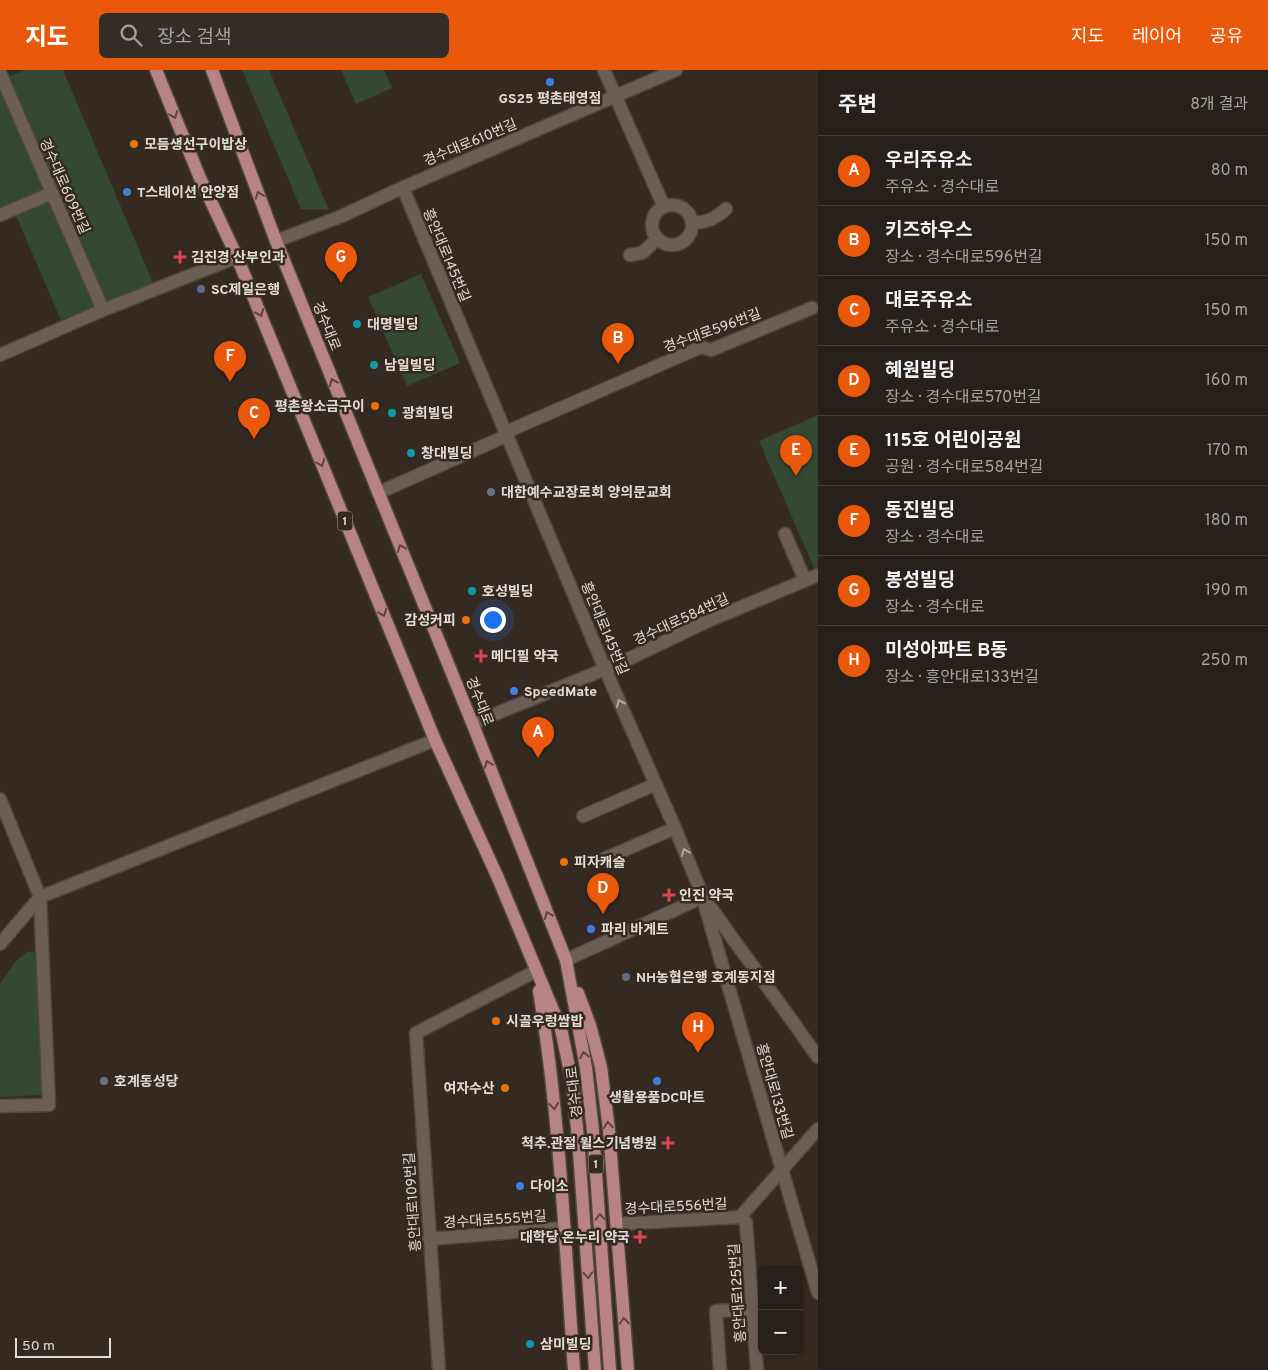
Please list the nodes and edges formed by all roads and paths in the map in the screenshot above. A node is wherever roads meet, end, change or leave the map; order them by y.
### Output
1 (156, 70) edge
2 (212, 70) edge
3 (604, 70) edge
4 (676, 70) edge
5 (0, 74) edge
6 (615, 96) junction
7 (403, 188) junction
8 (52, 193) junction
9 (664, 207) junction
10 (726, 209) dead end
11 (0, 215) edge
12 (693, 223) junction
13 (657, 239) junction
14 (276, 241) junction
15 (630, 255) dead end
16 (237, 257) junction
17 (812, 308) dead end
18 (103, 310) junction
19 (0, 356) edge
20 (510, 432) junction
21 (378, 493) junction
22 (784, 534) dead end
23 (818, 575) edge
24 (805, 580) junction
25 (605, 669) junction
26 (473, 725) junction
27 (435, 740) junction
28 (656, 784) junction
29 (0, 798) edge
30 (583, 816) dead end
31 (675, 828) junction
32 (604, 859) dead end
33 (40, 897) junction
34 (703, 897) junction
35 (0, 944) edge
36 (566, 960) junction
37 (536, 971) junction
38 (818, 1057) edge
39 (0, 1106) edge
40 (818, 1129) edge
41 (782, 1168) junction
42 (740, 1217) junction
43 (617, 1224) junction
44 (564, 1228) junction
45 (429, 1238) junction
46 (818, 1293) edge
47 (753, 1309) junction
48 (439, 1370) edge
49 (574, 1370) edge
50 (595, 1370) edge
51 (610, 1370) edge
52 (628, 1370) edge
53 (720, 1370) edge
54 (757, 1370) edge

1 -> 16 main road, 경수대로 / 1
14 -> 2 main road, 경수대로 / 1
3 - 6 street
4 - 6 street, 경수대로610번길
5 - 8 street, 경수대로609번길
6 - 7 street, 경수대로610번길
6 - 9 street
7 - 14 street, 경수대로610번길
7 - 20 street, 흥안대로145번길
8 - 11 street
8 - 18 street, 경수대로609번길
9 - 12 street
9 - 13 street
10 - 12 street
12 - 13 street
13 - 15 street
21 -> 14 main road, 경수대로 / 1
16 - 18 street
16 -> 27 main road, 경수대로 / 1
17 - 20 street, 경수대로596번길
18 - 19 street
20 - 21 street, 경수대로596번길
20 - 25 street, 흥안대로145번길
26 -> 21 main road, 경수대로 / 1
22 - 24 street
23 - 24 street, 경수대로584번길
24 - 25 street, 경수대로584번길
25 - 26 street, 경수대로584번길
28 -> 25 street, 흥안대로145번길
36 -> 26 main road, 경수대로 / 1
27 - 33 street
27 - 37 main road, 경수대로 / 1
28 - 30 street
28 - 31 street, 흥안대로145번길
29 - 33 street
31 - 32 street
34 -> 31 street, 흥안대로145번길
33 - 35 street
33 - 39 street
34 - 36 street
34 - 38 street, 흥안대로145번길
34 - 41 street, 흥안대로133번길
43 -> 36 main road
51 -> 36 main road, 경수대로 / 1
37 -> 44 main road
37 - 45 street, 흥안대로109번길
37 -> 50 main road, 경수대로 / 1
40 - 41 street, 경수대로556번길
41 - 42 street, 경수대로556번길
41 - 46 street, 흥안대로133번길
42 - 43 street, 경수대로556번길
42 - 47 street, 흥안대로125번길
52 -> 43 main road
44 - 45 street, 경수대로555번길
44 - 49 main road
45 - 48 street, 흥안대로109번길
47 - 53 street
47 - 54 street, 흥안대로125번길

